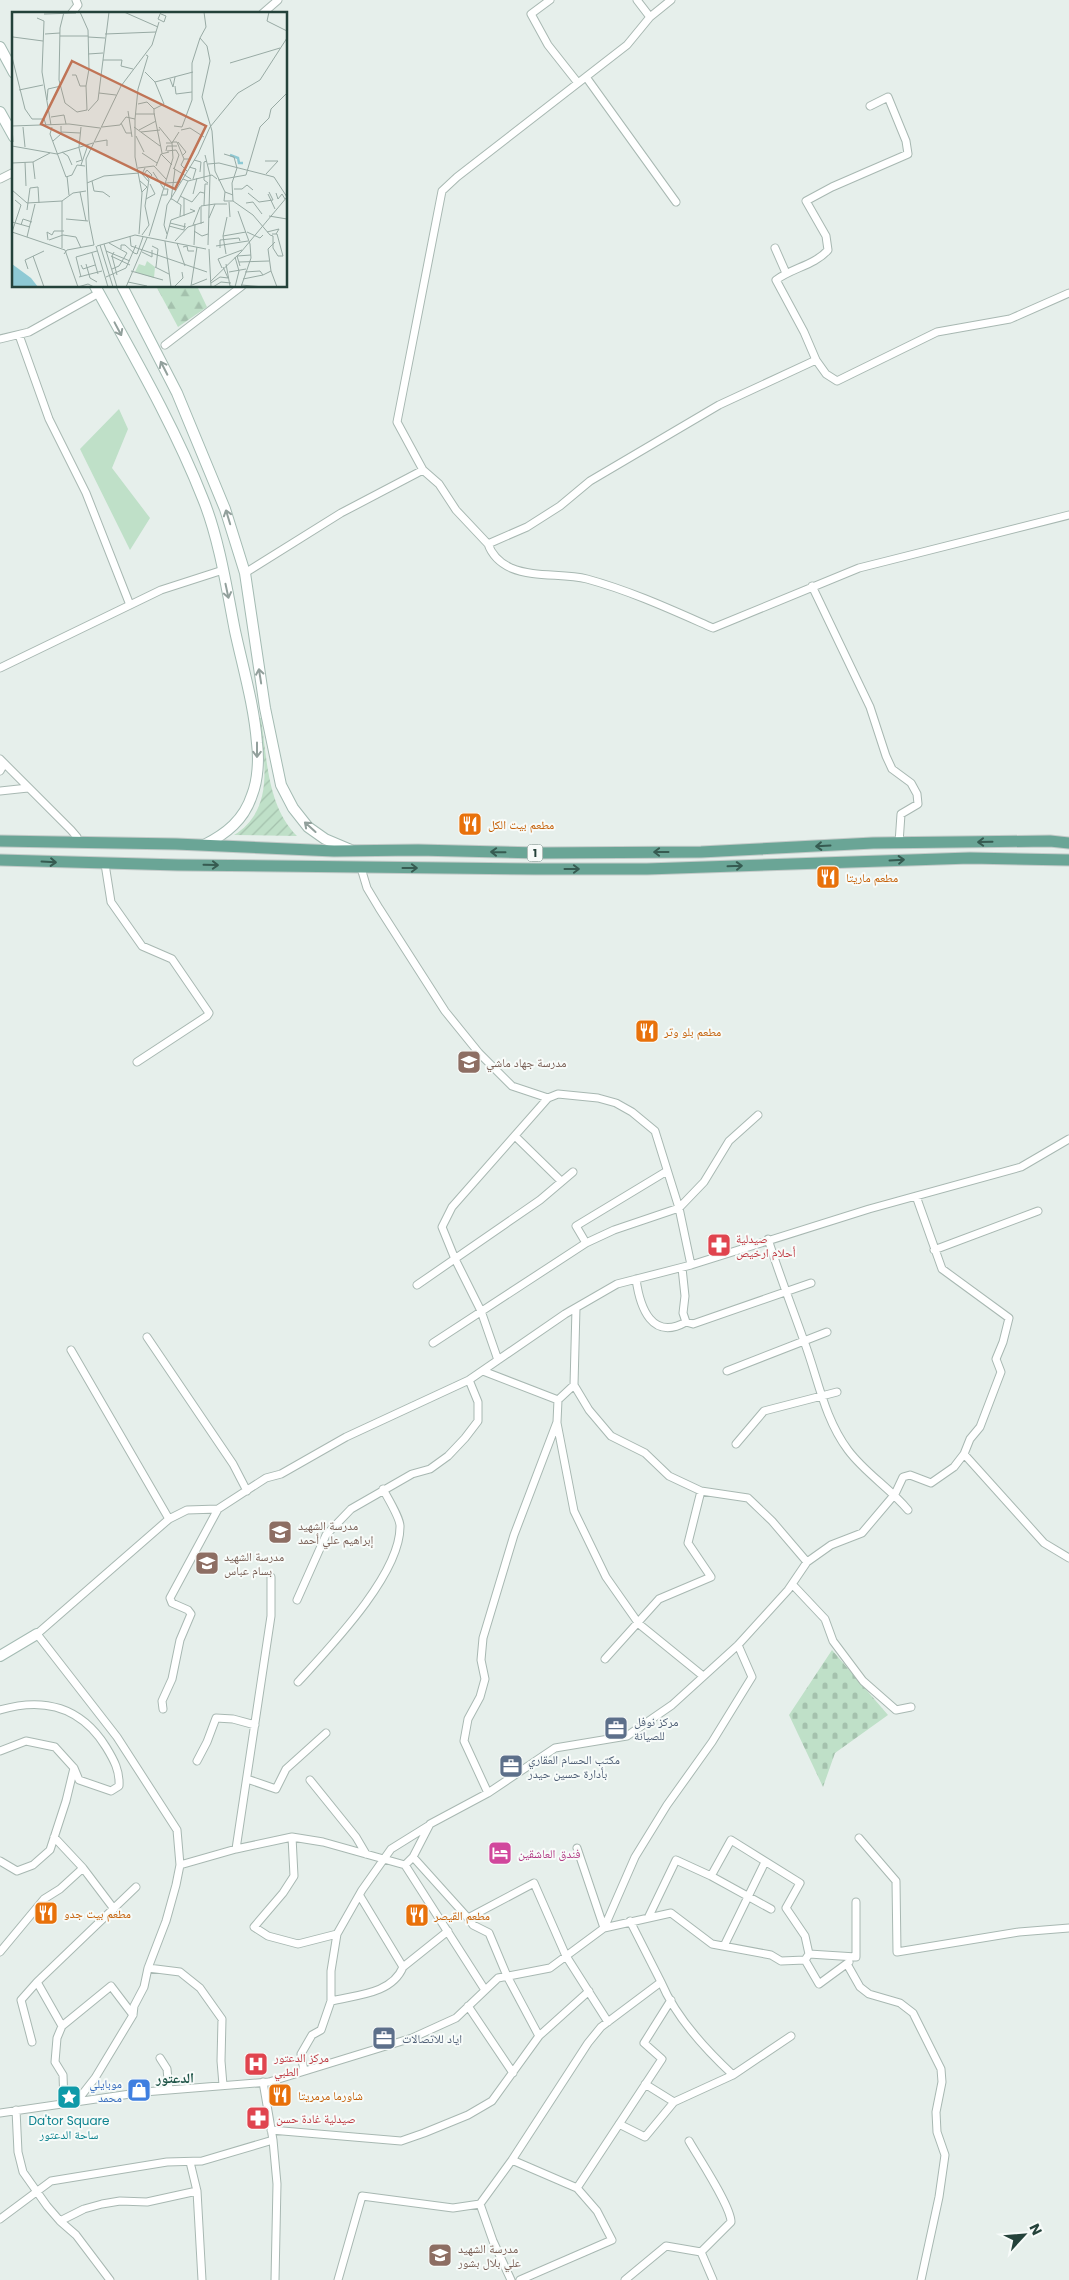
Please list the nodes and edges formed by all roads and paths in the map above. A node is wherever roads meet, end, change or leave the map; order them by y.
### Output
1 (76, 0) edge
2 (278, 0) edge
3 (550, 0) edge
4 (637, 0) edge
5 (671, 0) edge
6 (73, 12) edge
7 (264, 12) edge
8 (650, 18) junction
9 (0, 47) edge
10 (12, 69) edge
11 (586, 78) junction
12 (578, 83) junction
13 (870, 106) dead end
14 (0, 112) edge
15 (12, 133) edge
16 (12, 173) edge
17 (0, 179) edge
18 (676, 202) dead end
19 (775, 248) dead end
20 (786, 273) junction
21 (123, 288) edge
22 (239, 288) edge
23 (97, 290) edge
24 (1069, 293) edge
25 (19, 335) junction
26 (0, 339) edge
27 (165, 345) dead end
28 (816, 360) junction
29 (423, 470) junction
30 (1069, 515) edge
31 (488, 544) junction
32 (223, 570) junction
33 (245, 573) junction
34 (812, 586) junction
35 (130, 605) junction
36 (0, 668) edge
37 (265, 708) junction
38 (252, 712) junction
39 (2, 762) edge
40 (0, 771) edge
41 (28, 788) junction
42 (0, 791) edge
43 (0, 841) edge
44 (1019, 841) junction
45 (77, 843) junction
46 (873, 843) junction
47 (899, 843) junction
48 (1069, 843) edge
49 (204, 845) junction
50 (352, 850) junction
51 (538, 853) junction
52 (0, 860) edge
53 (1017, 860) junction
54 (1069, 860) edge
55 (873, 862) junction
56 (105, 864) junction
57 (361, 868) junction
58 (536, 868) junction
59 (137, 1062) dead end
60 (548, 1098) junction
61 (758, 1115) dead end
62 (515, 1136) junction
63 (1069, 1139) edge
64 (667, 1171) junction
65 (573, 1172) dead end
66 (562, 1181) junction
67 (916, 1196) junction
68 (679, 1208) junction
69 (1038, 1211) dead end
70 (768, 1240) junction
71 (586, 1244) junction
72 (934, 1250) junction
73 (455, 1259) junction
74 (691, 1265) junction
75 (682, 1268) junction
76 (636, 1279) junction
77 (811, 1283) dead end
78 (417, 1285) dead end
79 (784, 1293) junction
80 (576, 1308) junction
81 (481, 1311) junction
82 (686, 1322) junction
83 (827, 1332) dead end
84 (147, 1337) dead end
85 (804, 1340) junction
86 (433, 1343) dead end
87 (71, 1350) dead end
88 (498, 1360) junction
89 (483, 1371) junction
90 (727, 1371) dead end
91 (468, 1380) junction
92 (574, 1385) junction
93 (837, 1392) dead end
94 (821, 1394) junction
95 (558, 1400) junction
96 (556, 1422) junction
97 (736, 1444) dead end
98 (964, 1454) junction
99 (383, 1489) junction
100 (247, 1491) junction
101 (701, 1491) junction
102 (894, 1494) junction
103 (218, 1509) junction
104 (908, 1510) dead end
105 (169, 1519) junction
106 (1069, 1558) edge
107 (807, 1562) junction
108 (271, 1577) dead end
109 (792, 1584) junction
110 (297, 1600) dead end
111 (639, 1624) junction
112 (37, 1634) junction
113 (738, 1645) junction
114 (0, 1656) edge
115 (605, 1659) dead end
116 (703, 1676) junction
117 (298, 1682) dead end
118 (910, 1707) dead end
119 (163, 1709) dead end
120 (0, 1710) edge
121 (255, 1726) junction
122 (326, 1733) dead end
123 (0, 1751) edge
124 (197, 1761) dead end
125 (74, 1768) junction
126 (247, 1779) junction
127 (310, 1780) dead end
128 (488, 1793) junction
129 (430, 1824) junction
130 (54, 1837) junction
131 (292, 1837) junction
132 (859, 1838) dead end
133 (577, 1848) dead end
134 (236, 1849) junction
135 (366, 1854) junction
136 (413, 1857) junction
137 (385, 1859) junction
138 (0, 1861) edge
139 (765, 1862) junction
140 (405, 1865) junction
141 (180, 1866) junction
142 (83, 1868) junction
143 (712, 1876) junction
144 (136, 1887) dead end
145 (360, 1896) junction
146 (748, 1896) junction
147 (856, 1902) dead end
148 (114, 1909) junction
149 (772, 1909) dead end
150 (649, 1916) junction
151 (468, 1918) junction
152 (630, 1921) junction
153 (604, 1928) junction
154 (1069, 1928) edge
155 (448, 1930) junction
156 (337, 1934) junction
157 (724, 1946) junction
158 (0, 1952) edge
159 (566, 1956) junction
160 (807, 1957) junction
161 (856, 1957) junction
162 (847, 1964) junction
163 (403, 1966) junction
164 (148, 1968) junction
165 (506, 1976) junction
166 (37, 1982) junction
167 (661, 1982) junction
168 (485, 1990) junction
169 (589, 1990) junction
170 (671, 2000) junction
171 (331, 2001) junction
172 (468, 2006) junction
173 (133, 2015) junction
174 (608, 2022) junction
175 (62, 2026) junction
176 (539, 2036) junction
177 (791, 2036) dead end
178 (32, 2042) dead end
179 (160, 2058) dead end
180 (304, 2071) junction
181 (513, 2073) junction
182 (733, 2075) junction
183 (263, 2082) junction
184 (645, 2084) junction
185 (224, 2085) junction
186 (169, 2090) junction
187 (77, 2101) junction
188 (64, 2102) junction
189 (674, 2102) junction
190 (16, 2110) junction
191 (0, 2113) edge
192 (619, 2124) junction
193 (271, 2130) junction
194 (273, 2140) junction
195 (689, 2140) dead end
196 (512, 2160) junction
197 (190, 2162) junction
198 (577, 2188) junction
199 (36, 2191) junction
200 (197, 2192) junction
201 (480, 2204) junction
202 (0, 2220) edge
203 (60, 2221) junction
204 (701, 2252) junction
205 (110, 2280) edge
206 (202, 2280) edge
207 (275, 2280) edge
208 (338, 2280) edge
209 (511, 2280) edge
210 (520, 2280) edge
211 (625, 2280) edge
212 (713, 2280) edge
213 (921, 2280) edge

1 - 6 street
2 - 7 street
3 - 12 street
4 - 8 street
5 - 8 street
8 - 11 street
9 - 10 main road
11 - 12 street
11 - 18 street
12 - 29 street
13 - 20 street
14 - 15 main road
16 - 17 street
19 - 20 street
20 - 28 street
33 -> 21 main road
22 - 27 street
23 - 25 street
23 -> 32 main road
24 - 28 street
25 - 26 street
25 - 35 street
28 - 31 street
29 - 31 street
29 - 33 street
30 - 34 street
31 - 34 street
32 - 35 street
32 -> 38 main road
37 -> 33 main road
34 - 47 street
35 - 36 street
37 - 38 main road
50 -> 37 main road
38 -> 49 main road
39 - 40 street
39 - 41 street
41 - 42 street
41 - 45 street
43 - 45 main road, 1
44 -> 47 main road, 1
44 - 48 main road, 1
44 - 53 main road
45 - 49 main road, 1
46 - 47 main road, 1
46 -> 51 main road, 1
46 - 55 main road
49 - 50 main road, 1
51 -> 50 main road, 1
51 - 58 main road
52 -> 56 main road, 1
53 - 54 main road, 1
55 -> 53 main road, 1
58 -> 55 main road, 1
56 -> 57 main road, 1
56 - 59 street
57 -> 58 main road, 1
57 - 60 street
60 - 62 street
60 - 64 street
61 - 68 street
62 - 66 street
62 - 73 street
63 - 67 street
64 - 68 street
64 - 71 street
65 - 66 street
66 - 73 street
67 - 70 street
67 - 72 street
68 - 71 street
68 - 74 street
69 - 72 street
70 - 74 street
70 - 79 street
71 - 81 street
72 - 98 street
73 - 78 street
73 - 81 street
74 - 75 street
75 - 76 street
75 - 82 street
76 - 80 street
76 - 82 street
77 - 79 street
79 - 82 street
79 - 85 street
80 - 88 street
80 - 92 street
81 - 86 street
81 - 88 street
83 - 85 street
84 - 100 street
85 - 90 street
85 - 94 street
87 - 105 street
88 - 89 street
89 - 91 street
89 - 95 street
91 - 99 street
91 - 100 street
92 - 95 street
92 - 101 street
93 - 94 street
94 - 97 street
94 - 102 street
95 - 96 street
96 - 111 street
96 - 128 street
98 - 102 street
98 - 106 street
99 - 110 street
99 - 117 street
100 - 103 street
101 - 107 street
101 - 111 street
102 - 104 street
102 - 107 street
103 - 105 street
103 - 119 street
105 - 112 street
107 - 109 street
108 - 121 street
109 - 113 street
109 - 118 street
111 - 115 street
111 - 116 street
112 - 114 main road
112 - 141 street
113 - 116 street
113 - 153 street
116 - 128 street
120 - 125 street
121 - 124 street
121 - 126 street
122 - 126 street
123 - 125 street
125 - 130 street
126 - 134 street
127 - 135 street
128 - 129 street
129 - 136 street
129 - 137 street
130 - 138 street
130 - 142 street
131 - 134 street
131 - 135 street
131 - 156 street
132 - 154 street
133 - 153 street
134 - 141 street
135 - 137 street
136 - 140 street
136 - 151 street
137 - 140 street
137 - 145 street
139 - 143 street
139 - 146 street
139 - 160 street
140 - 155 street
141 - 164 street
142 - 148 street
142 - 158 street
143 - 146 street
143 - 150 street
144 - 148 street
145 - 156 street
145 - 163 street
146 - 149 street
146 - 157 street
147 - 161 street
148 - 166 street
150 - 152 street
150 - 157 street
151 - 159 street
151 - 165 street
152 - 153 street
152 - 167 street
153 - 159 street
155 - 163 street
155 - 168 street
156 - 171 street
157 - 160 street
159 - 165 street
159 - 169 street
160 - 161 street
160 - 162 street
161 - 162 street
162 - 213 street
163 - 171 street
164 - 173 street
164 - 185 street
165 - 168 street
165 - 176 street
166 - 175 street
166 - 178 street
167 - 170 street
167 - 174 street
168 - 172 street
169 - 174 street
169 - 176 street
170 - 182 street
170 - 184 street
171 - 180 street
172 - 180 street
172 - 181 street
173 - 175 street
173 - 187 street
174 - 196 street
175 - 188 street
176 - 181 street
177 - 182 street
179 - 186 street
180 - 183 street
181 - 193 street
182 - 189 street
183 - 185 street
183 - 193 street
184 - 189 street
184 - 192 street
185 - 186 street
186 - 187 street
187 - 188 street
188 - 190 street
189 - 192 street
190 - 191 street
190 - 199 street
192 - 198 street
193 - 194 street
194 - 197 street
194 - 207 street
195 - 204 street
196 - 198 street
196 - 201 street
197 - 199 street
197 - 200 street
198 - 210 street
199 - 202 street
199 - 203 street
200 - 203 street
200 - 206 street
201 - 208 street
201 - 209 street
203 - 205 street
204 - 211 street
204 - 212 street

